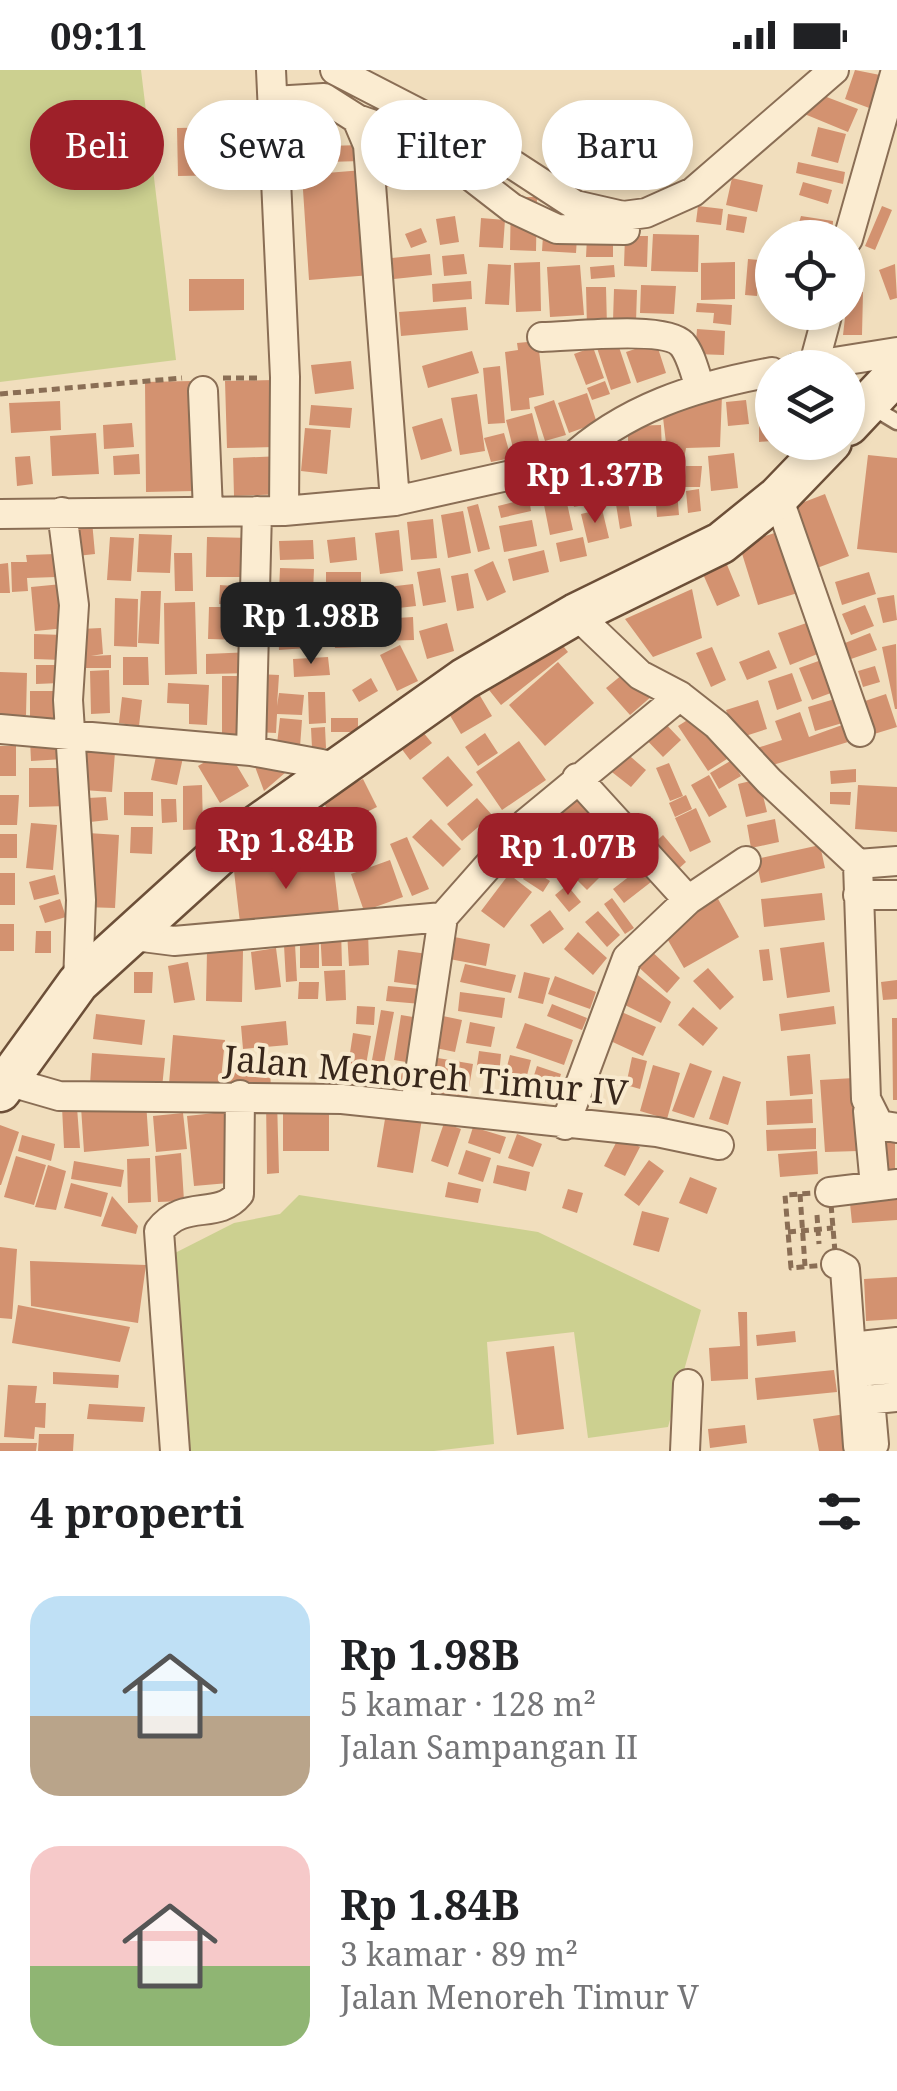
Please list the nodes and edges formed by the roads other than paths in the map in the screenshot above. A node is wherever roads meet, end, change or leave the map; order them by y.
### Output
1 (271, 70) edge
2 (335, 70) edge
3 (834, 70) edge
4 (896, 70) edge
5 (273, 100) edge
6 (290, 100) edge
7 (327, 100) edge
8 (341, 108) edge
9 (358, 119) junction
10 (277, 190) edge
11 (676, 202) junction
12 (853, 220) edge
13 (542, 338) dead end
14 (897, 352) edge
15 (865, 357) edge
16 (897, 373) edge
17 (755, 376) edge
18 (206, 382) road end
19 (700, 387) junction
20 (871, 417) edge
21 (813, 460) edge
22 (778, 497) junction
23 (395, 502) junction
24 (208, 511) junction
25 (271, 511) junction
26 (62, 512) junction
27 (0, 514) edge
28 (576, 614) junction
29 (680, 696) junction
30 (0, 729) edge
31 (860, 732) dead end
32 (69, 733) junction
33 (251, 751) junction
34 (338, 766) junction
35 (577, 778) junction
36 (746, 861) dead end
37 (897, 861) edge
38 (858, 864) junction
39 (858, 895) junction
40 (897, 895) edge
41 (688, 900) junction
42 (443, 917) junction
43 (128, 935) junction
44 (78, 983) junction
45 (3, 1086) edge
46 (240, 1096) junction
47 (415, 1106) junction
48 (868, 1111) junction
49 (565, 1126) junction
50 (897, 1128) edge
51 (719, 1144) dead end
52 (886, 1185) edge
53 (823, 1192) road end
54 (829, 1264) road end
55 (897, 1342) edge
56 (851, 1346) junction
57 (688, 1384) dead end
58 (878, 1387) edge
59 (676, 1450) edge
60 (175, 1451) edge

1 - 5 street
2 - 11 street
3 - 11 street
4 - 12 street
6 - 7 street
8 - 9 street
9 - 11 street
9 - 23 street
10 - 25 street
13 - 19 street
14 - 15 street
16 - 20 main road
17 - 19 street
18 - 24 street
19 - 23 street
21 - 22 main road
22 - 28 main road
22 - 31 street
23 - 25 street
24 - 25 street
24 - 26 street
25 - 33 street
26 - 27 street
26 - 32 street
28 - 29 street
28 - 34 main road
29 - 35 street
29 - 38 street
30 - 32 street
32 - 33 street
32 - 44 street
33 - 34 street
34 - 43 main road
35 - 41 street
35 - 42 street
36 - 41 street
37 - 38 street
38 - 39 street
39 - 40 street
39 - 48 street
41 - 49 street
42 - 43 street
42 - 47 street
43 - 44 main road
44 - 45 main road
45 - 46 street, Jalan Menoreh Timur IV
46 - 47 street, Jalan Menoreh Timur IV
46 - 60 street
47 - 49 street, Jalan Menoreh Timur IV
48 - 50 street
48 - 52 street
49 - 51 street, Jalan Menoreh Timur IV
52 - 53 street
54 - 56 street
55 - 56 street
56 - 58 street
57 - 59 street

